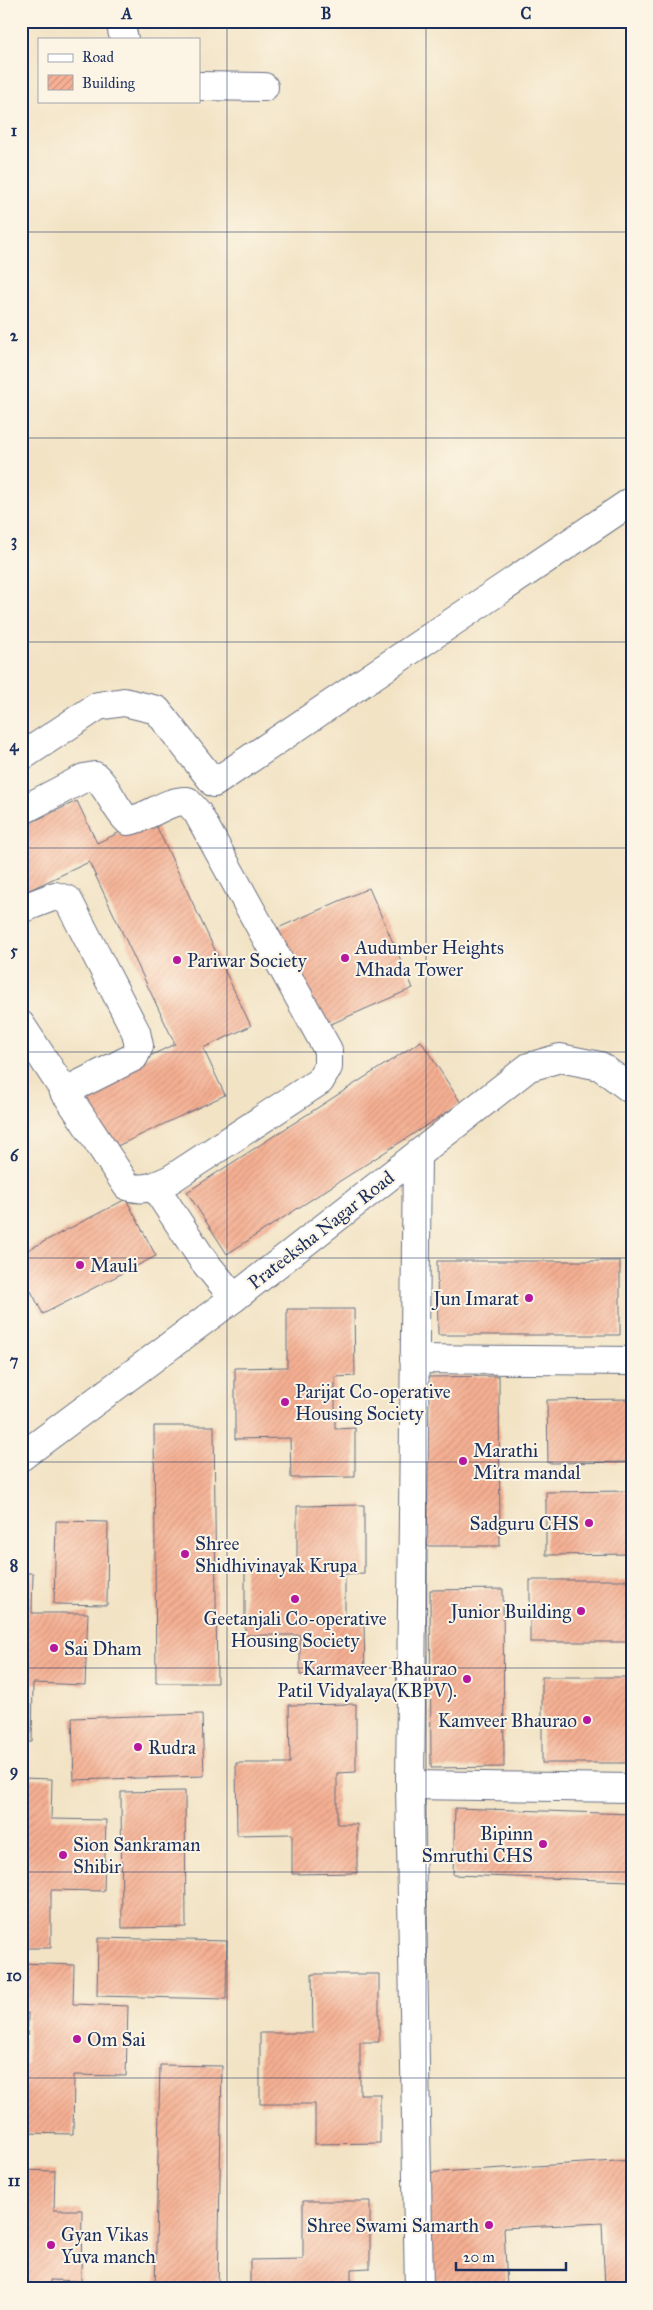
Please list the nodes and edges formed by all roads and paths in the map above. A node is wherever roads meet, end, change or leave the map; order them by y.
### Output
1 (120, 21) edge
2 (124, 38) edge
3 (200, 86) edge
4 (264, 87) dead end
5 (632, 502) edge
6 (21, 757) edge
7 (21, 812) edge
8 (21, 910) edge
9 (21, 1025) edge
10 (632, 1090) edge
11 (64, 1092) junction
12 (418, 1155) junction
13 (155, 1187) junction
14 (234, 1298) junction
15 (414, 1359) junction
16 (632, 1361) edge
17 (21, 1457) edge
18 (410, 1785) junction
19 (632, 1788) edge
20 (419, 2289) edge

1 - 2 street
3 - 4 street
5 - 6 street
7 - 13 street
8 - 11 street
9 - 11 street
10 - 12 street, Prateeksha Nagar Road
11 - 13 street
12 - 14 street, Prateeksha Nagar Road
12 - 15 street
13 - 14 street
14 - 17 street, Prateeksha Nagar Road
15 - 16 street
15 - 18 street
18 - 19 street
18 - 20 street

